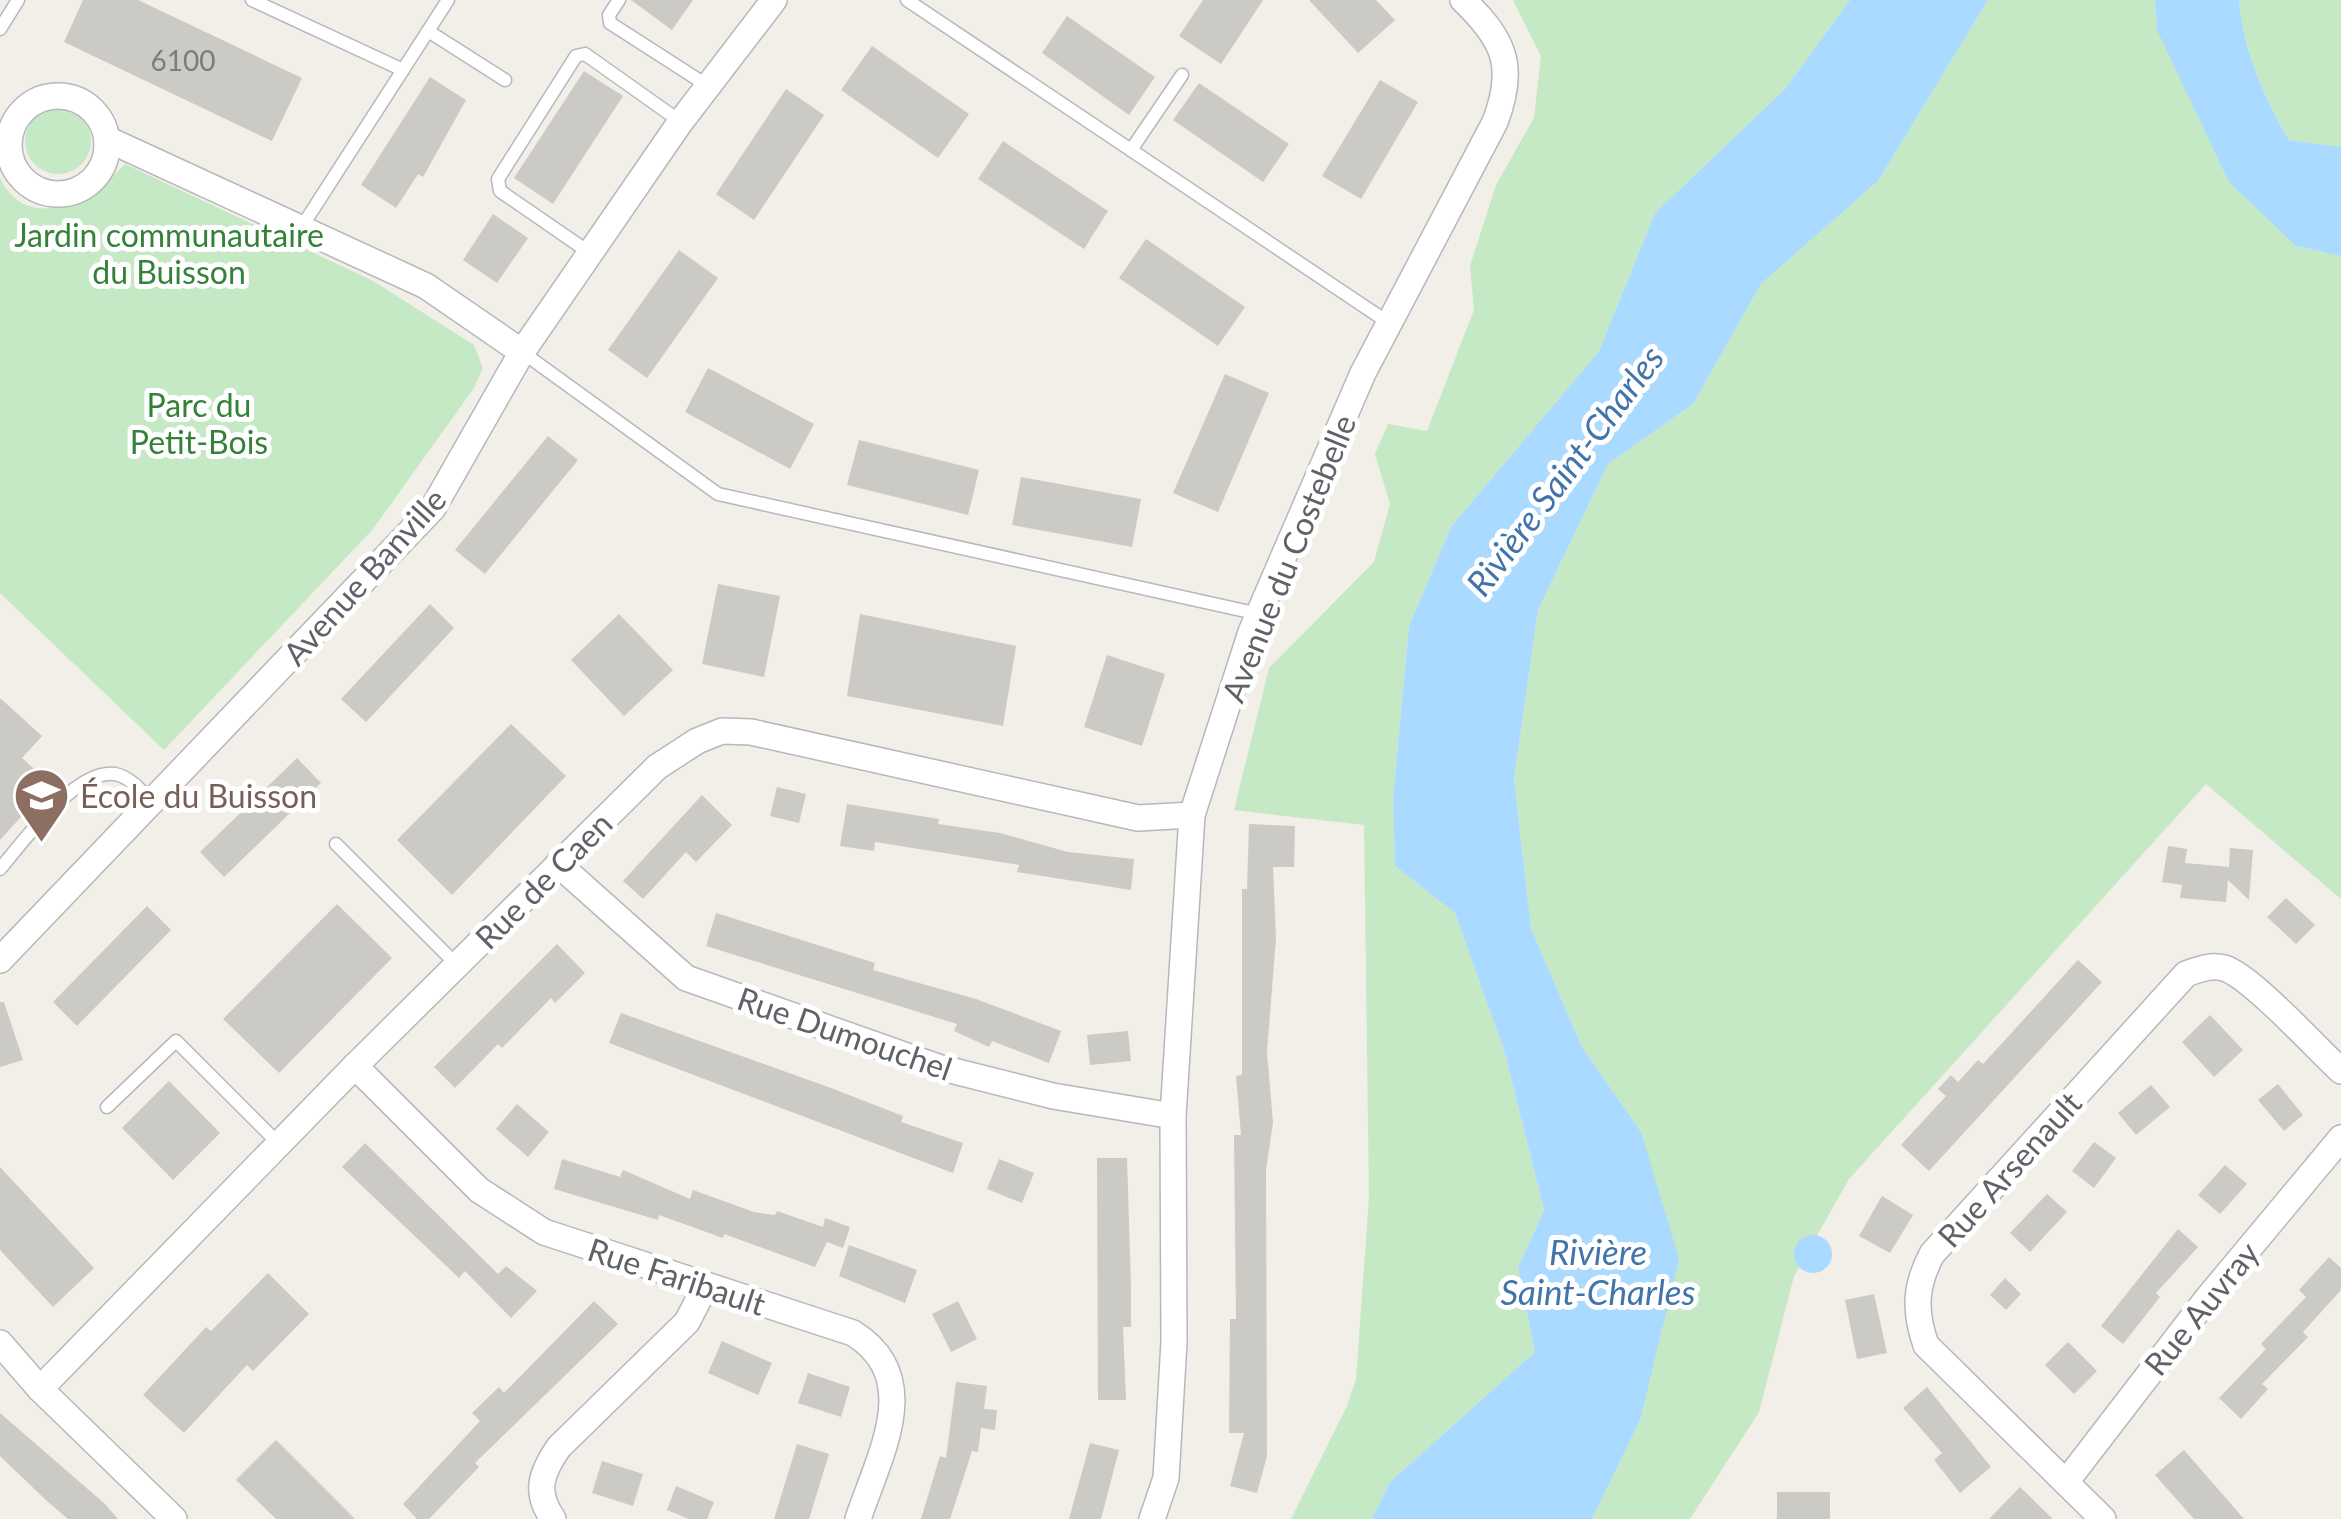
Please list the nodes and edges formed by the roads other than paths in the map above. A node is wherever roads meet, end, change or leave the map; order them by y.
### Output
1 (18, 0) edge
2 (252, 0) edge
3 (448, 0) edge
4 (619, 0) edge
5 (774, 0) edge
6 (907, 0) edge
7 (1463, 0) edge
8 (0, 29) edge
9 (428, 30) junction
10 (402, 70) junction
11 (1182, 75) dead end
12 (505, 80) dead end
13 (709, 86) junction
14 (681, 122) junction
15 (107, 139) dead end
16 (1131, 150) junction
17 (301, 228) junction
18 (590, 253) junction
19 (1389, 323) junction
20 (522, 352) junction
21 (1258, 614) junction
22 (153, 803) junction
23 (1192, 815) junction
24 (336, 844) dead end
25 (558, 864) junction
26 (0, 869) edge
27 (4, 949) edge
28 (457, 964) junction
29 (356, 1066) junction
30 (2341, 1072) edge
31 (108, 1107) dead end
32 (1173, 1116) junction
33 (2341, 1138) edge
34 (279, 1144) junction
35 (705, 1287) junction
36 (0, 1344) edge
37 (40, 1389) junction
38 (2066, 1482) junction
39 (174, 1519) edge
40 (554, 1519) edge
41 (858, 1519) edge
42 (1152, 1519) edge
43 (2103, 1519) edge

1 - 8 lane
2 - 10 lane
3 - 9 lane
4 - 13 lane
5 - 13 street, Avenue Banville
6 - 16 lane
7 - 19 street, Avenue du Costebelle
9 - 10 lane
9 - 12 lane
10 - 17 lane
11 - 16 lane
13 - 14 street, Avenue Banville
14 - 18 street, Avenue Banville
14 - 18 lane
15 - 17 street
16 - 19 lane
17 - 20 street
18 - 20 street, Avenue Banville
19 - 21 street, Avenue du Costebelle
20 - 21 lane
20 - 22 street, Avenue Banville
21 - 23 street, Avenue du Costebelle
22 - 26 lane
22 - 27 street, Avenue Banville
23 - 25 street, Rue de Caen
23 - 32 street, Avenue du Costebelle
24 - 28 lane
25 - 28 street, Rue de Caen
25 - 32 street, Rue Dumouchel
28 - 29 street, Rue de Caen
29 - 34 street, Rue de Caen
29 - 35 street, Rue Faribault
30 - 38 street, Rue Arsenault
31 - 34 lane
32 - 42 street, Avenue du Costebelle
33 - 38 street, Rue Auvray
34 - 37 street, Rue de Caen
35 - 40 street
35 - 41 street, Rue Faribault
36 - 37 street
37 - 39 street
38 - 43 street, Rue Arsenault

